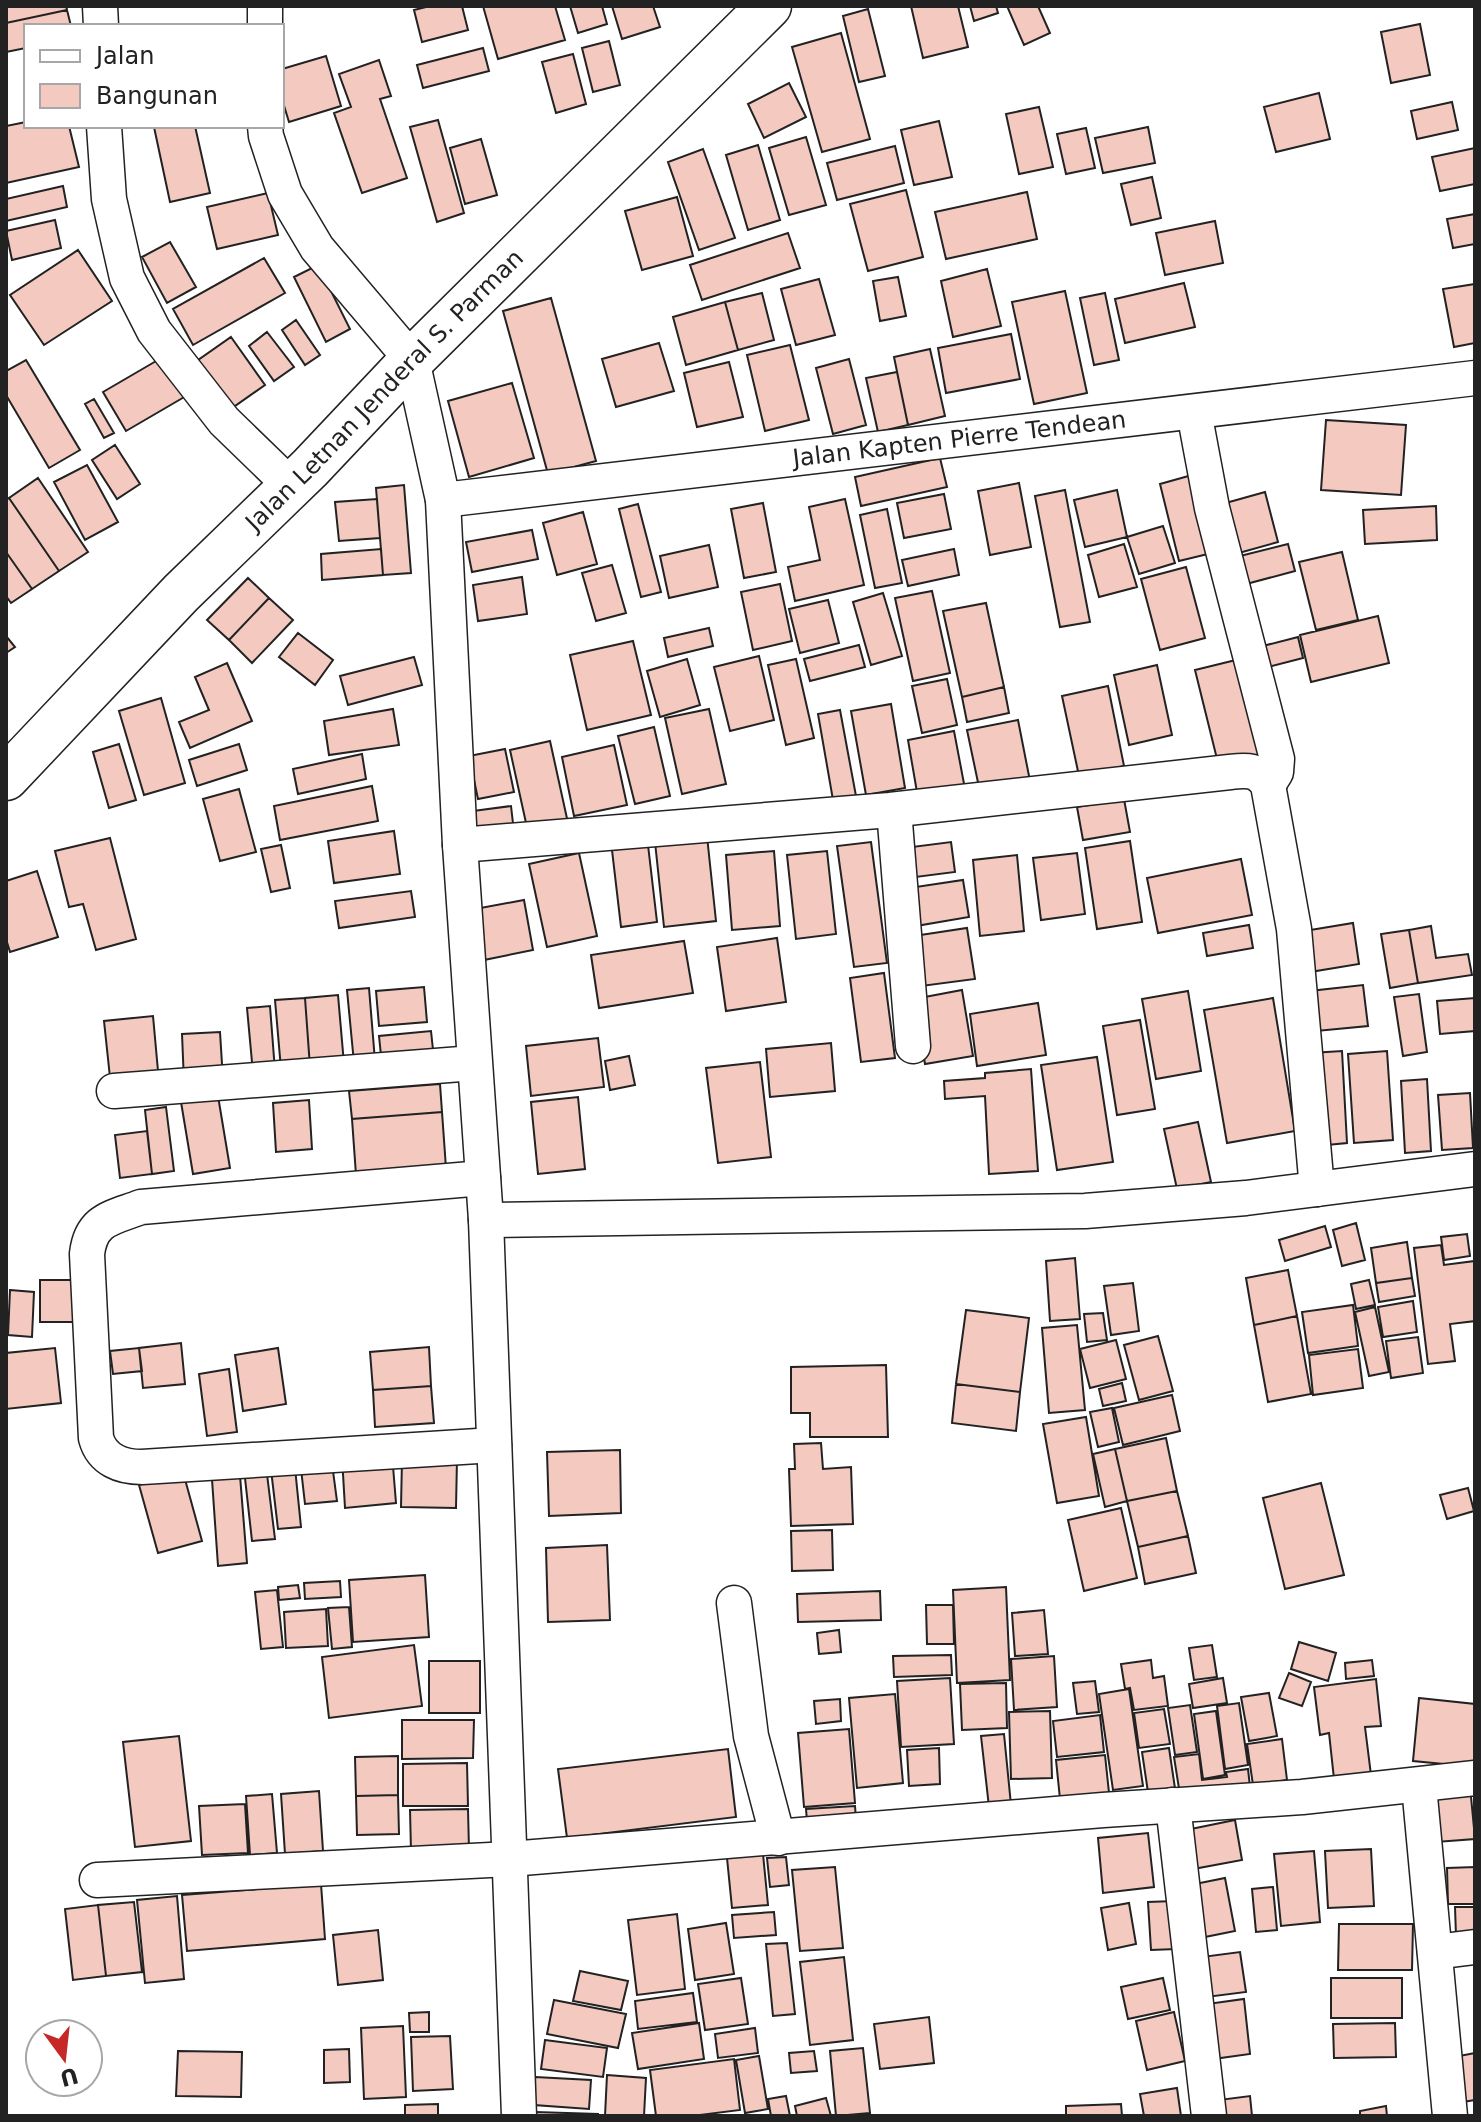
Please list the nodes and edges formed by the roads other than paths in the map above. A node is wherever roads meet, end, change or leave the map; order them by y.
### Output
1 (769, 6) edge
2 (104, 128) edge
3 (265, 128) edge
4 (412, 360) junction
5 (1473, 379) edge
6 (1194, 412) junction
7 (291, 486) junction
8 (443, 500) junction
9 (6, 778) edge
10 (1268, 785) junction
11 (894, 810) junction
12 (460, 845) junction
13 (913, 1046) dead end
14 (474, 1063) junction
15 (114, 1091) dead end
16 (1475, 1169) edge
17 (483, 1178) junction
18 (1317, 1189) junction
19 (486, 1220) junction
20 (494, 1445) junction
21 (734, 1603) dead end
22 (1475, 1778) edge
23 (1419, 1786) junction
24 (1173, 1805) junction
25 (778, 1838) junction
26 (510, 1859) junction
27 (97, 1880) dead end
28 (1475, 1947) edge
29 (1435, 1952) junction
30 (519, 2116) edge
31 (1209, 2116) edge
32 (1450, 2116) edge

1 - 4 highway, Jalan Letnan Jenderal S. Parman
2 - 7 street
3 - 4 street
4 - 7 highway, Jalan Letnan Jenderal S. Parman
4 - 8 street
5 - 6 street, Jalan Kapten Pierre Tendean
6 - 8 street, Jalan Kapten Pierre Tendean
6 - 10 street
7 - 9 highway, Jalan Letnan Jenderal S. Parman
8 - 12 street
10 - 11 street
10 - 18 street
11 - 12 street
11 - 13 street
12 - 14 street
14 - 15 street
14 - 17 street
16 - 18 street
17 - 19 street
17 - 20 street
18 - 19 street
19 - 20 street
20 - 26 street
21 - 25 street
22 - 23 street
23 - 24 street
23 - 29 street
24 - 25 street
24 - 31 street
25 - 26 street
26 - 27 street
26 - 30 street
28 - 29 street
29 - 32 street

